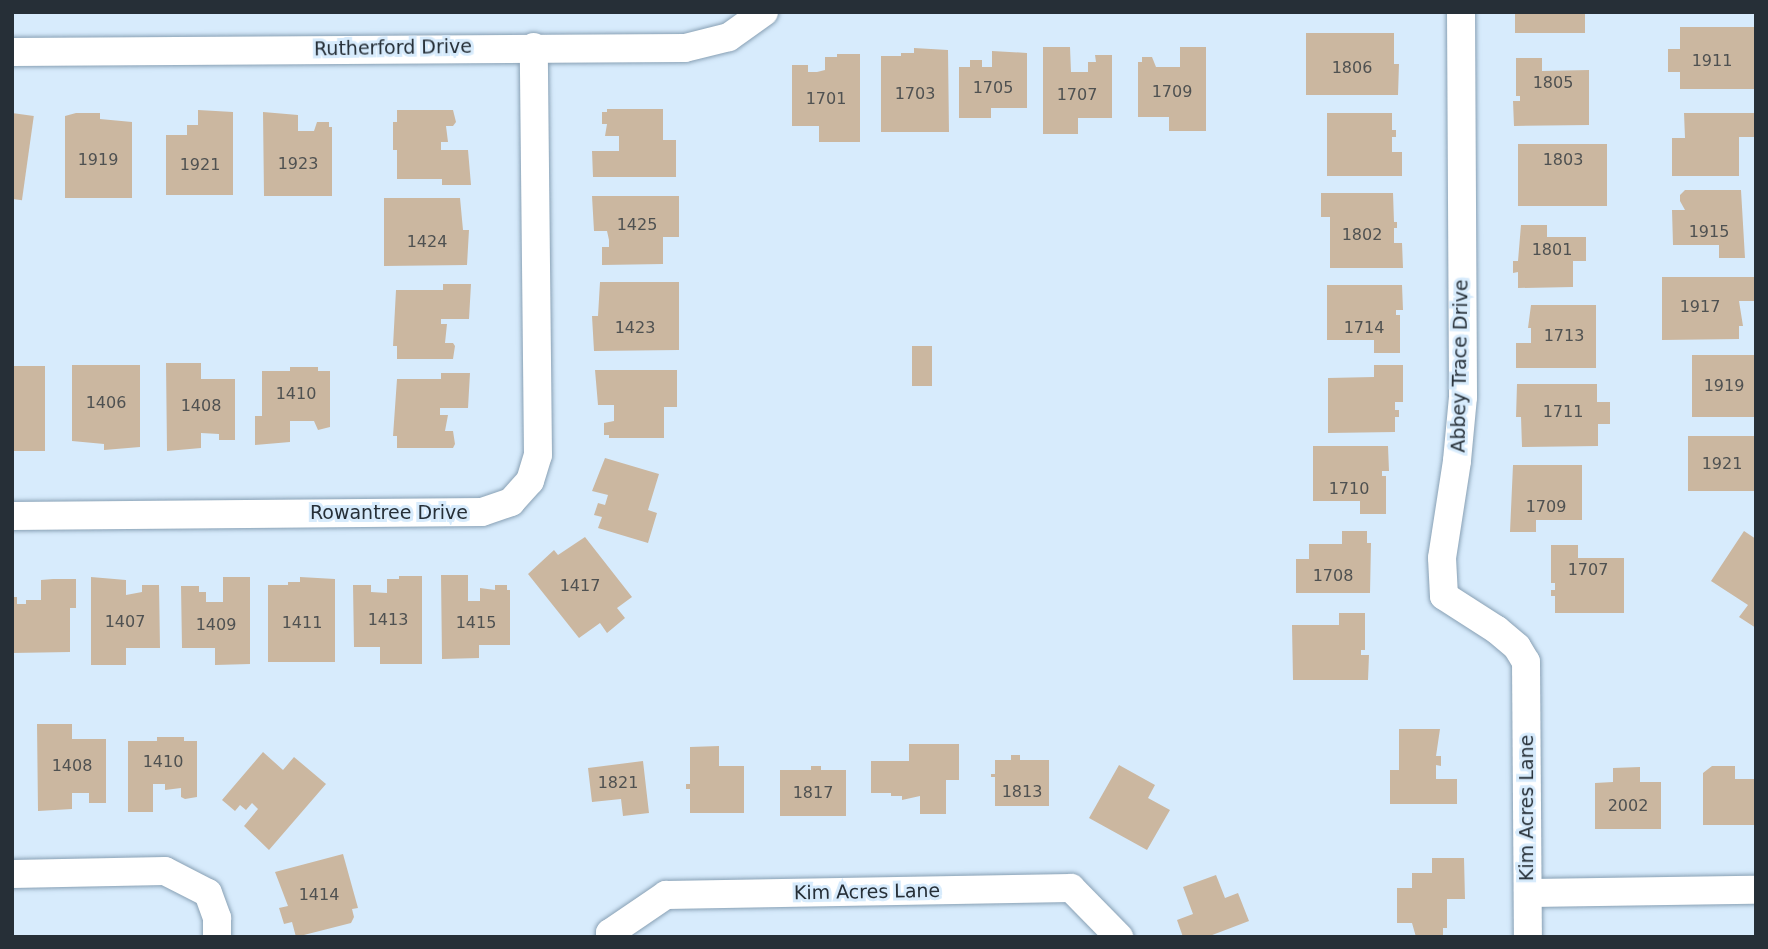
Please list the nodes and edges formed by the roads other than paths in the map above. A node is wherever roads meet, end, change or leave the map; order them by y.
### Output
1 (764, 12) edge
2 (1461, 12) edge
3 (534, 47) junction
4 (12, 52) edge
5 (12, 516) edge
6 (1526, 679) joint
7 (12, 874) edge
8 (1756, 890) edge
9 (1528, 892) junction
10 (217, 937) edge
11 (610, 937) edge
12 (1119, 937) edge
13 (1528, 937) edge

1 - 3 street, Rutherford Drive
2 - 6 street, Abbey Trace Drive
3 - 4 street, Rutherford Drive
3 - 5 street, Rowantree Drive
6 - 9 street, Kim Acres Lane
7 - 10 street
8 - 9 street
9 - 13 street, Kim Acres Lane
11 - 12 street, Kim Acres Lane

